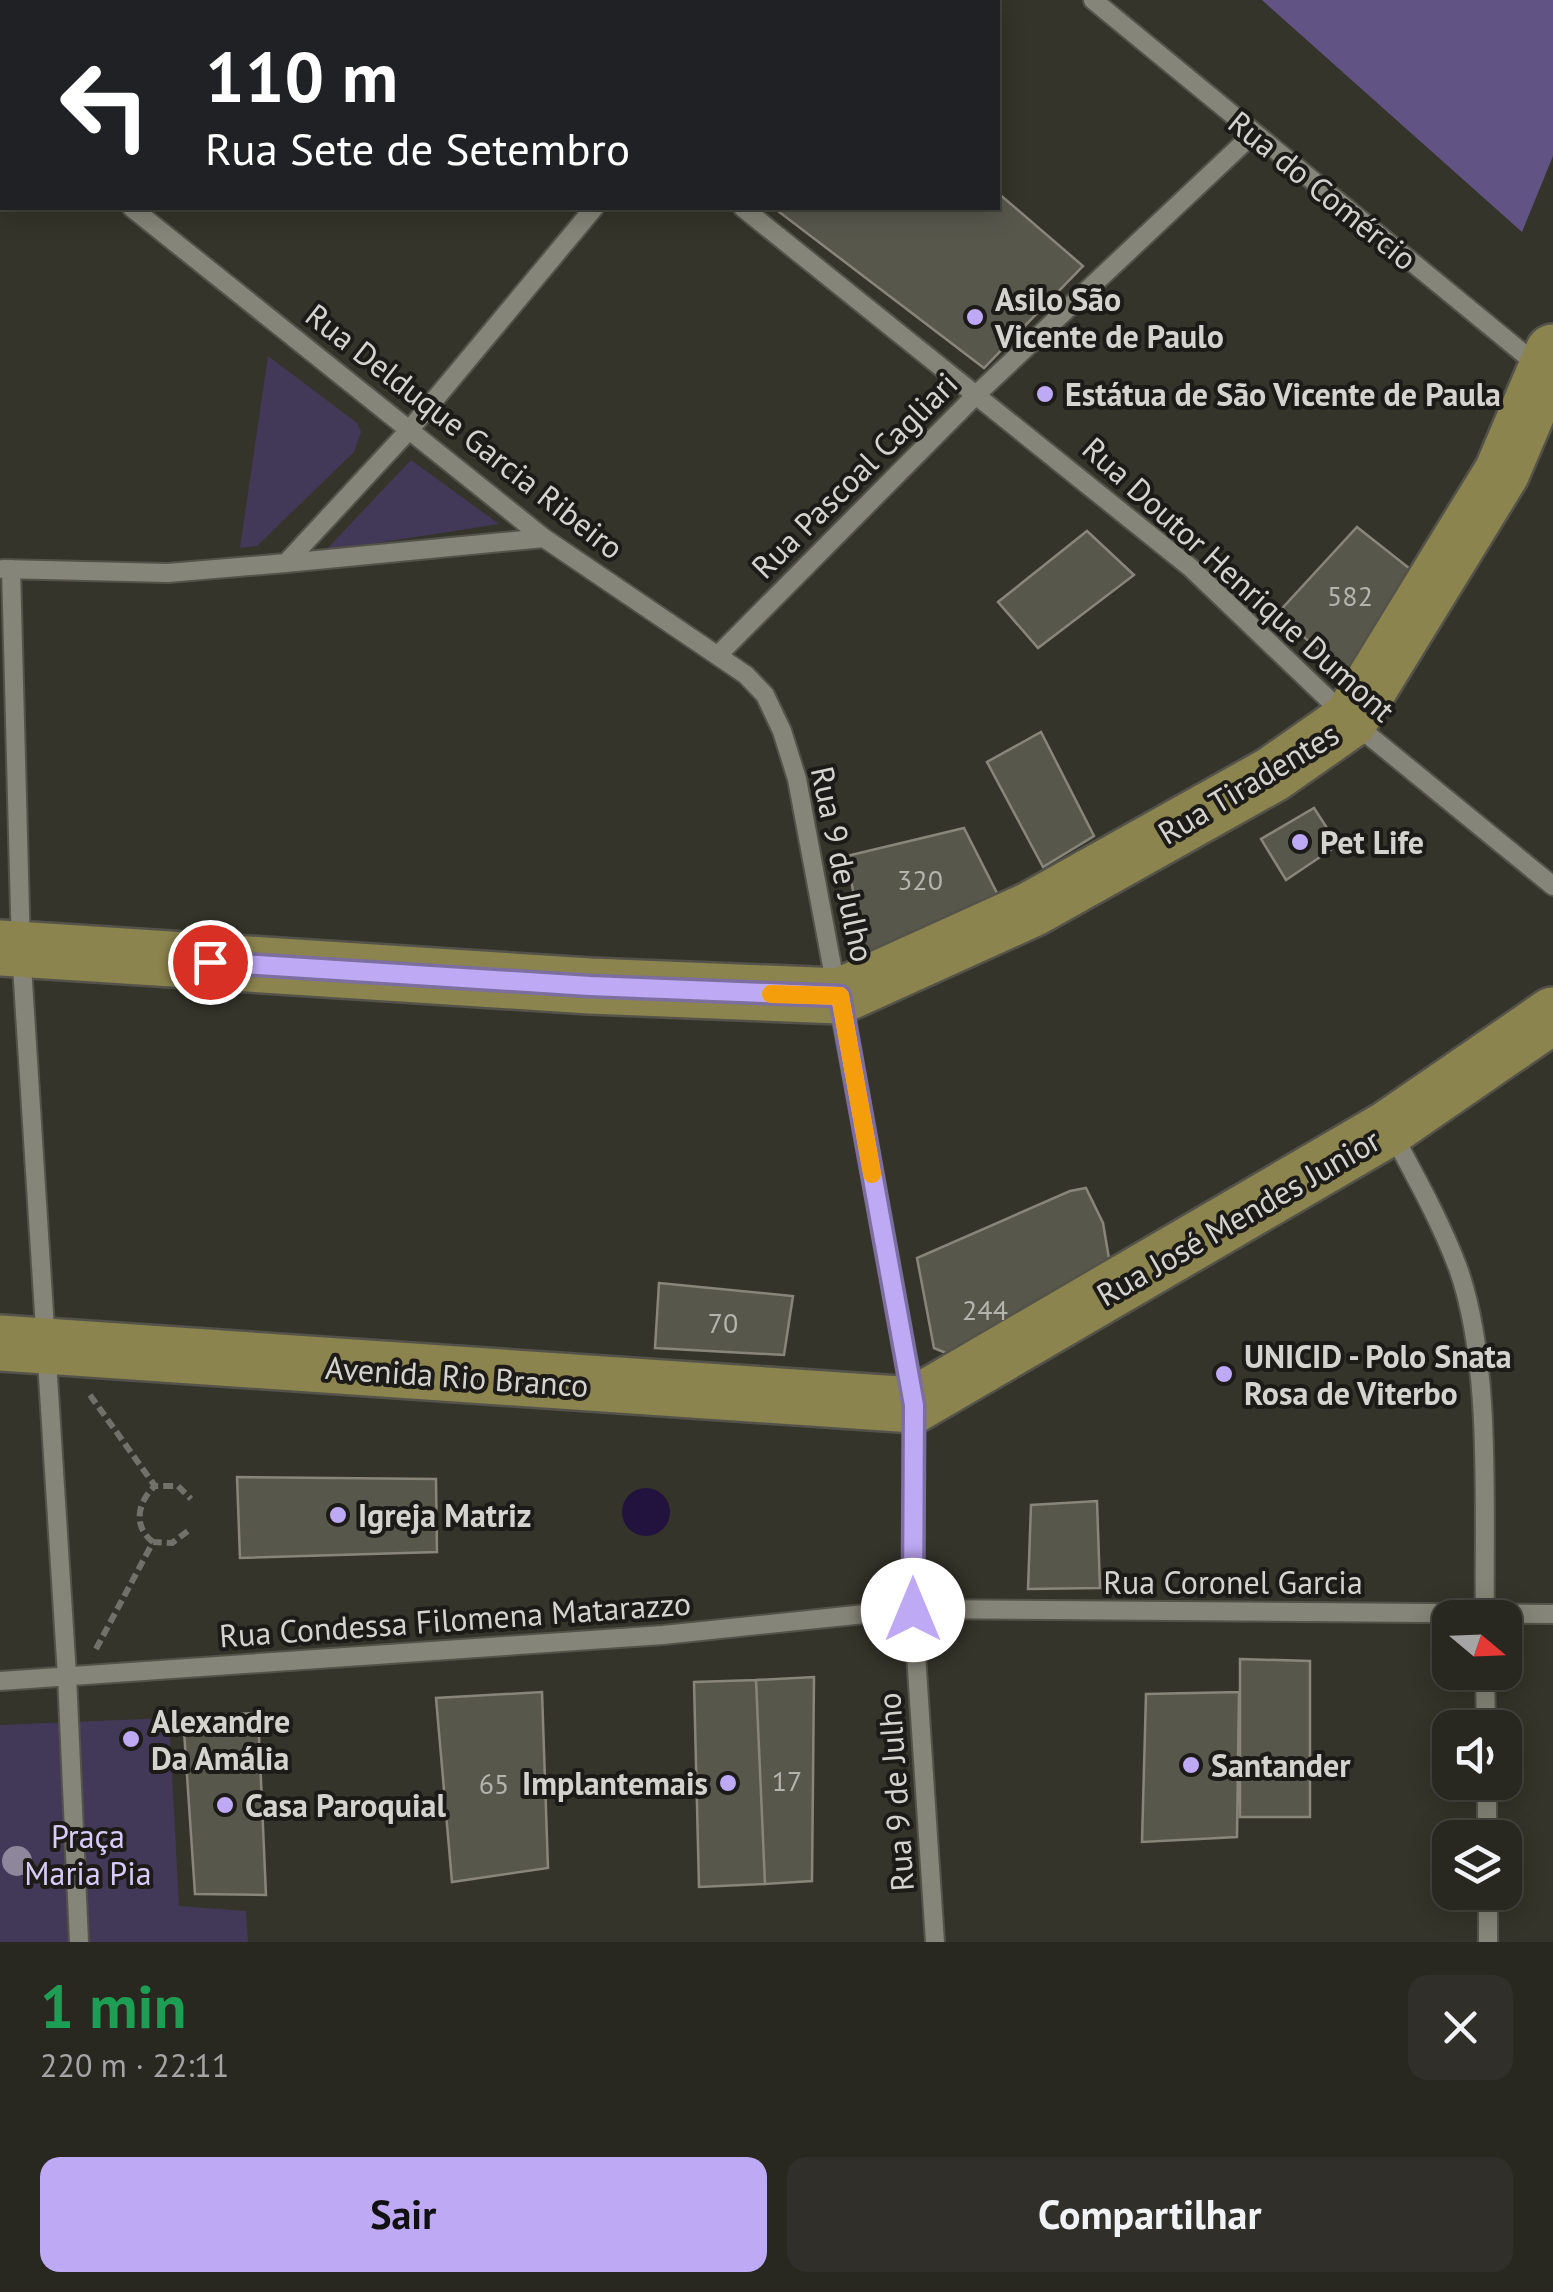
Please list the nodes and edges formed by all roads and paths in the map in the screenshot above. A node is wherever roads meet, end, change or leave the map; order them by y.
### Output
1 (1093, 0) edge
2 (1253, 134) junction
3 (135, 210) edge
4 (592, 210) edge
5 (746, 210) edge
6 (1550, 367) edge
7 (978, 393) junction
8 (412, 428) junction
9 (544, 538) junction
10 (286, 563) junction
11 (6, 569) edge
12 (718, 655) junction
13 (764, 695) joint
14 (1350, 720) junction
15 (1553, 886) edge
16 (10, 949) edge
17 (840, 996) junction
18 (1553, 1015) edge
19 (1390, 1128) junction
20 (23, 1344) edge
21 (86, 1390) dead end
22 (914, 1405) junction
23 (154, 1486) junction
24 (191, 1498) dead end
25 (189, 1530) dead end
26 (153, 1542) junction
27 (1485, 1600) edge
28 (913, 1610) junction
29 (1553, 1614) edge
30 (1432, 1615) edge
31 (1522, 1615) edge
32 (96, 1649) dead end
33 (67, 1676) junction
34 (0, 1680) edge
35 (1488, 1910) edge
36 (79, 1942) edge
37 (936, 1942) edge
38 (1488, 1942) edge

1 - 2 street, Rua do Comércio
2 - 6 street, Rua do Comércio
2 - 7 street, Rua Pascoal Cagliari
3 - 8 street, Rua Delduque Garcia Ribeiro
4 - 8 street
5 - 7 street, Rua Doutor Henrique Dumont
6 - 14 main road, Rua Tiradentes
7 - 12 street, Rua Pascoal Cagliari
7 - 14 street, Rua Doutor Henrique Dumont
8 - 9 street, Rua Delduque Garcia Ribeiro
8 - 10 street
9 - 10 street
9 - 12 street, Rua Delduque Garcia Ribeiro
10 - 11 street
11 - 16 street
12 - 13 street, Rua Delduque Garcia Ribeiro
13 - 17 street, Rua 9 de Julho
14 - 15 street, Rua Doutor Henrique Dumont
14 - 17 main road, Rua Tiradentes
16 - 17 main road
16 - 20 street
17 - 22 street, Rua 9 de Julho
18 - 19 main road, Rua José Mendes Junior
19 - 22 main road, Rua José Mendes Junior
19 - 27 street
20 - 22 main road, Avenida Rio Branco
20 - 33 street
21 - 23 path
22 - 28 street, Rua 9 de Julho
23 - 24 path
23 - 26 path
25 - 26 path
26 - 32 path
28 - 30 street, Rua Coronel Garcia
28 - 33 street, Rua Condessa Filomena Matarazzo
28 - 37 street, Rua 9 de Julho
29 - 31 street, Rua Coronel Garcia
33 - 34 street, Rua Condessa Filomena Matarazzo
33 - 36 street
35 - 38 street

